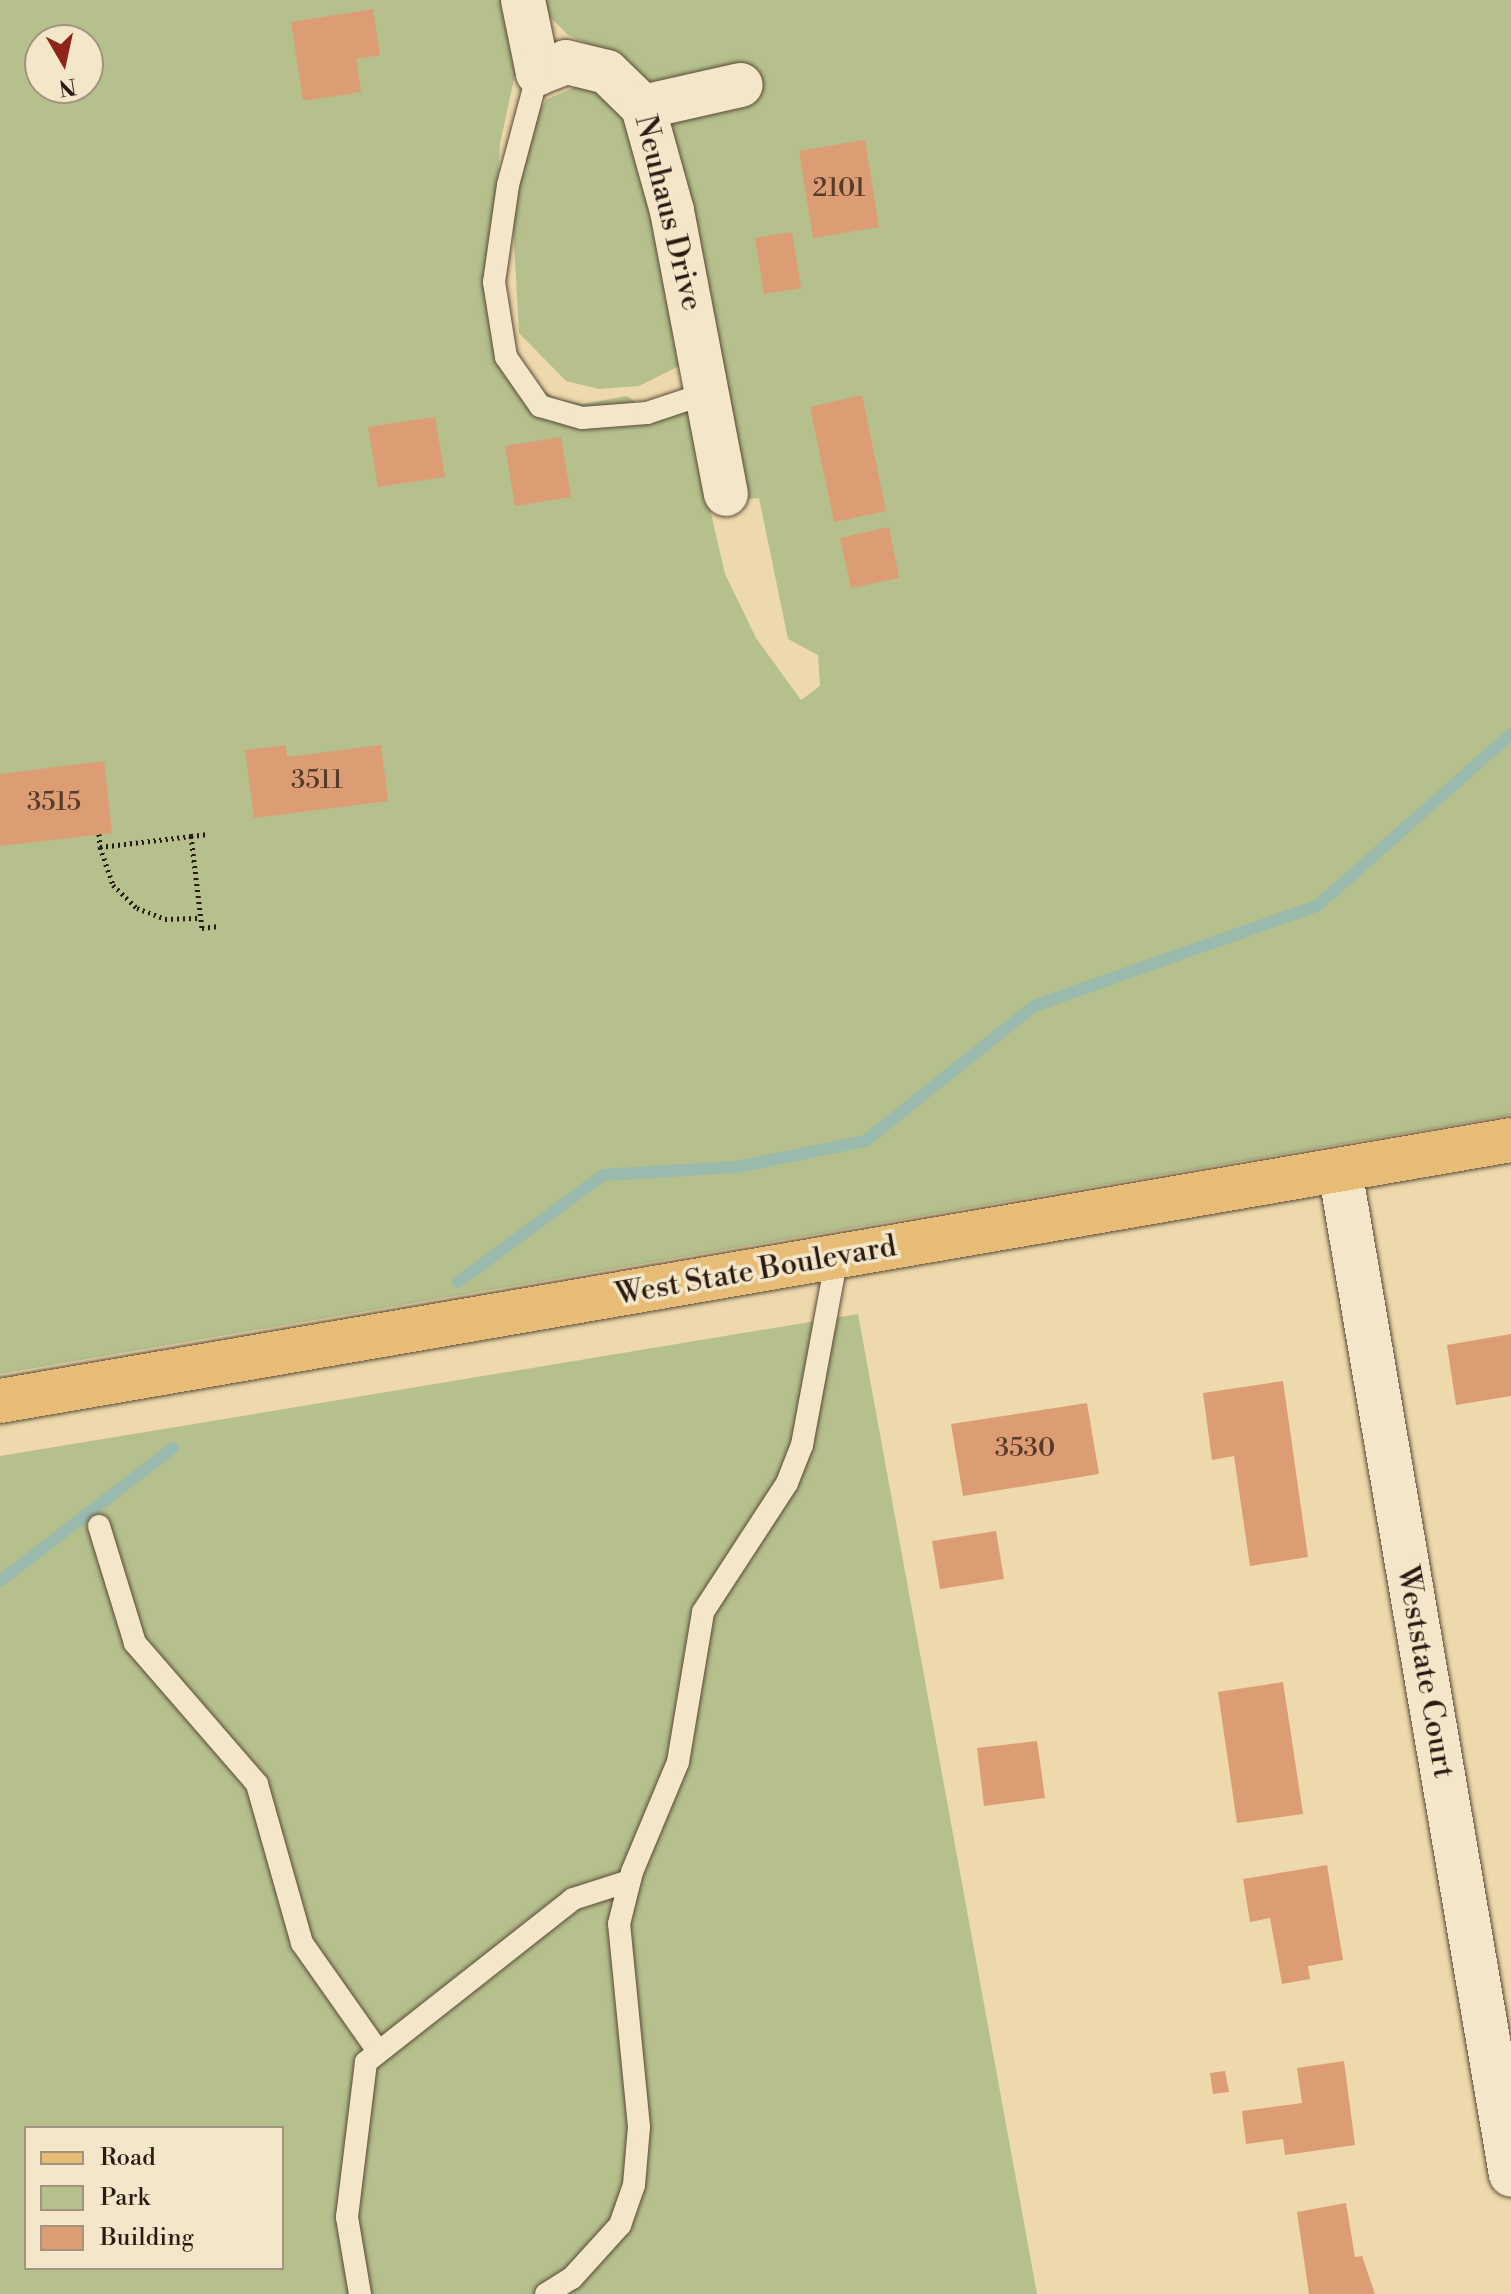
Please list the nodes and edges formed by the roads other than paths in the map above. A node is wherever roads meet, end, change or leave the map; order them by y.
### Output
1 (523, 0) edge
2 (538, 73) junction
3 (741, 85) dead end
4 (643, 107) junction
5 (707, 393) junction
6 (726, 494) dead end
7 (1511, 1140) edge
8 (1340, 1170) junction
9 (837, 1257) junction
10 (0, 1401) edge
11 (99, 1526) dead end
12 (629, 1881) junction
13 (378, 2051) junction
14 (1511, 2175) edge
15 (360, 2294) edge
16 (546, 2294) edge

1 - 2 street
2 - 4 street, Neuhaus Drive
2 - 5 lane
3 - 4 street
4 - 5 street, Neuhaus Drive
5 - 6 street, Neuhaus Drive
7 - 8 main road, West State Boulevard
8 - 9 main road, West State Boulevard
8 - 14 street, Weststate Court
9 - 10 main road, West State Boulevard
9 - 12 lane
11 - 13 lane
12 - 13 lane
12 - 16 lane
13 - 15 lane

